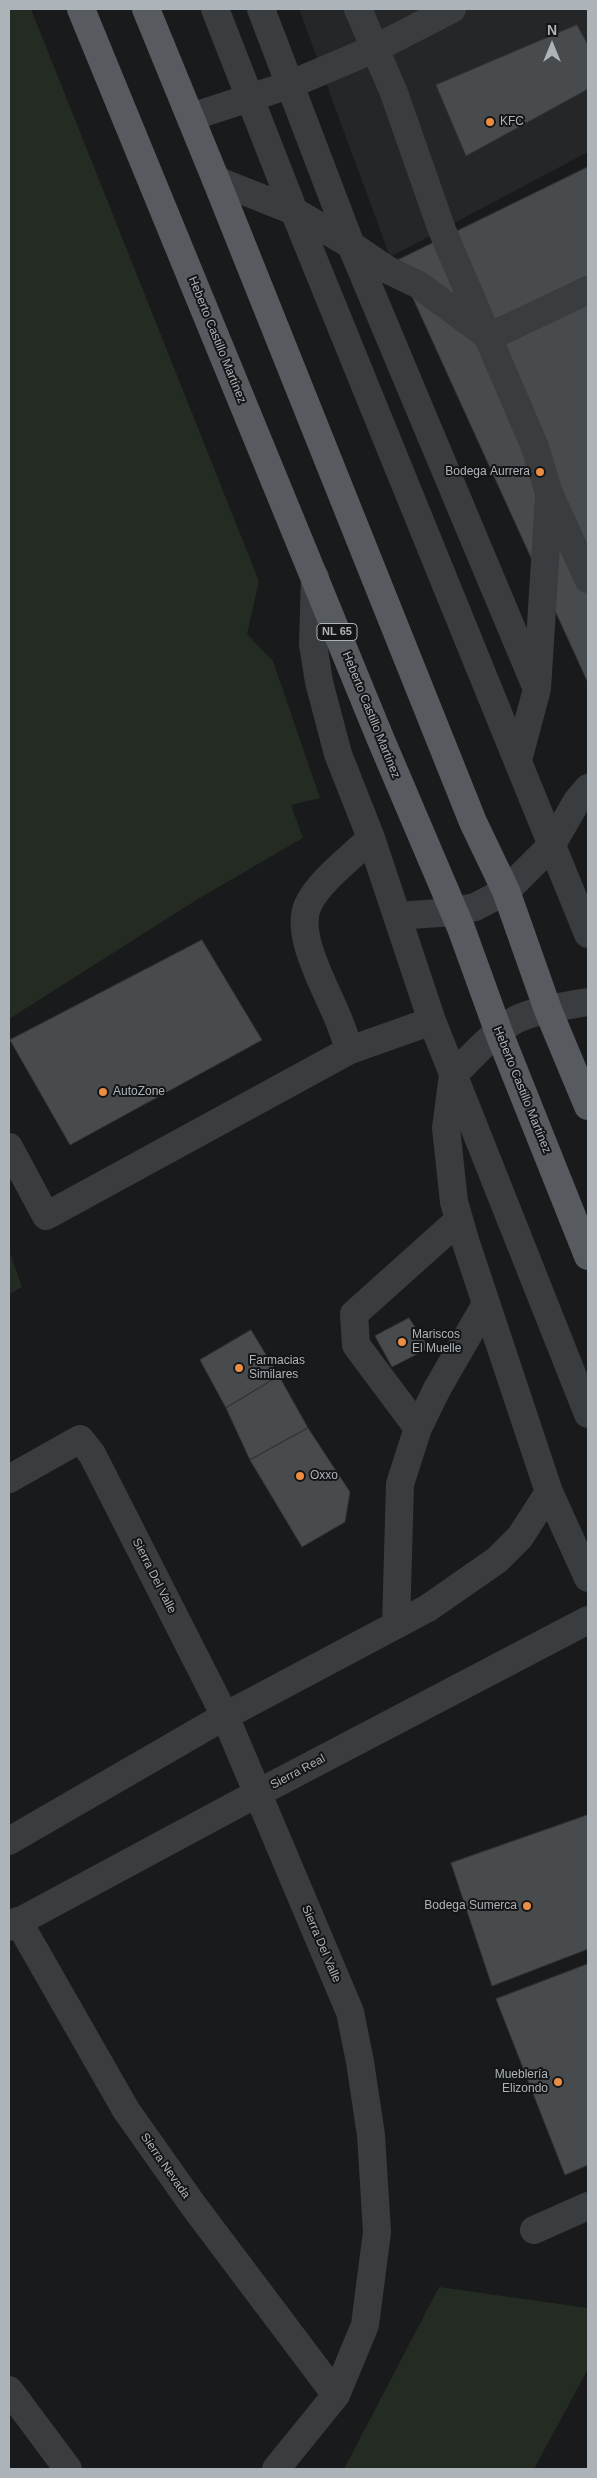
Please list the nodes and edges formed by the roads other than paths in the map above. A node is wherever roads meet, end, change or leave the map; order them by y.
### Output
1 (81, 9) edge
2 (146, 9) edge
3 (215, 9) edge
4 (261, 9) edge
5 (358, 9) edge
6 (452, 9) edge
7 (374, 49) junction
8 (289, 85) junction
9 (250, 100) junction
10 (191, 117) junction
11 (216, 180) junction
12 (294, 211) junction
13 (351, 245) junction
14 (588, 290) edge
15 (489, 337) junction
16 (549, 493) junction
17 (315, 577) junction
18 (588, 579) edge
19 (537, 689) junction
20 (518, 760) junction
21 (588, 788) edge
22 (371, 838) junction
23 (551, 846) junction
24 (506, 891) junction
25 (453, 912) junction
26 (397, 916) junction
27 (588, 934) edge
28 (588, 1002) edge
29 (548, 1010) junction
30 (432, 1021) junction
31 (499, 1033) junction
32 (350, 1050) junction
33 (453, 1075) junction
34 (588, 1106) edge
35 (9, 1147) edge
36 (459, 1220) junction
37 (588, 1256) edge
38 (486, 1304) junction
39 (588, 1414) edge
40 (418, 1428) junction
41 (9, 1479) edge
42 (549, 1492) junction
43 (588, 1578) edge
44 (588, 1620) edge
45 (396, 1625) junction
46 (225, 1716) junction
47 (258, 1793) junction
48 (9, 1841) edge
49 (14, 1924) edge
50 (588, 2206) edge
51 (534, 2230) dead end
52 (9, 2390) edge
53 (336, 2395) junction
54 (68, 2469) edge
55 (276, 2469) edge

1 - 17 main road, Heberto Castillo Martínez / NL 65
2 - 10 main road
3 - 9 street
4 - 8 street
5 - 7 street
6 - 7 street
7 - 8 street
7 - 15 street
8 - 9 street
8 - 13 street
9 - 10 street
9 - 12 street
10 - 11 main road
11 - 12 street
11 - 24 main road
12 - 13 street
12 - 20 street
13 - 15 street
13 - 19 street
14 - 15 street
15 - 16 street
16 - 18 street
16 - 19 street
17 - 22 street
17 - 25 main road, Heberto Castillo Martínez / NL 65
19 - 20 street
20 - 23 street
21 - 23 street
22 - 26 street
22 - 32 street
23 - 24 street
23 - 27 street
24 - 25 street
24 - 29 main road
25 - 26 street
25 - 31 main road, Heberto Castillo Martínez / NL 65
26 - 30 street
28 - 29 street
29 - 31 street
29 - 34 main road
30 - 32 street
30 - 33 street
31 - 33 street
31 - 37 main road, Heberto Castillo Martínez / NL 65
32 - 35 street
33 - 36 street
33 - 39 street
36 - 38 street
36 - 40 street
38 - 40 street
38 - 42 street
40 - 45 street
41 - 46 street, Sierra Del Valle
42 - 43 street
42 - 45 street
44 - 47 street, Sierra Real
45 - 46 street
46 - 47 street, Sierra Del Valle
46 - 48 street
47 - 49 street, Sierra Real
47 - 53 street, Sierra Del Valle
49 - 53 street, Sierra Nevada
50 - 51 street
52 - 54 street
53 - 55 street, Sierra Del Valle

